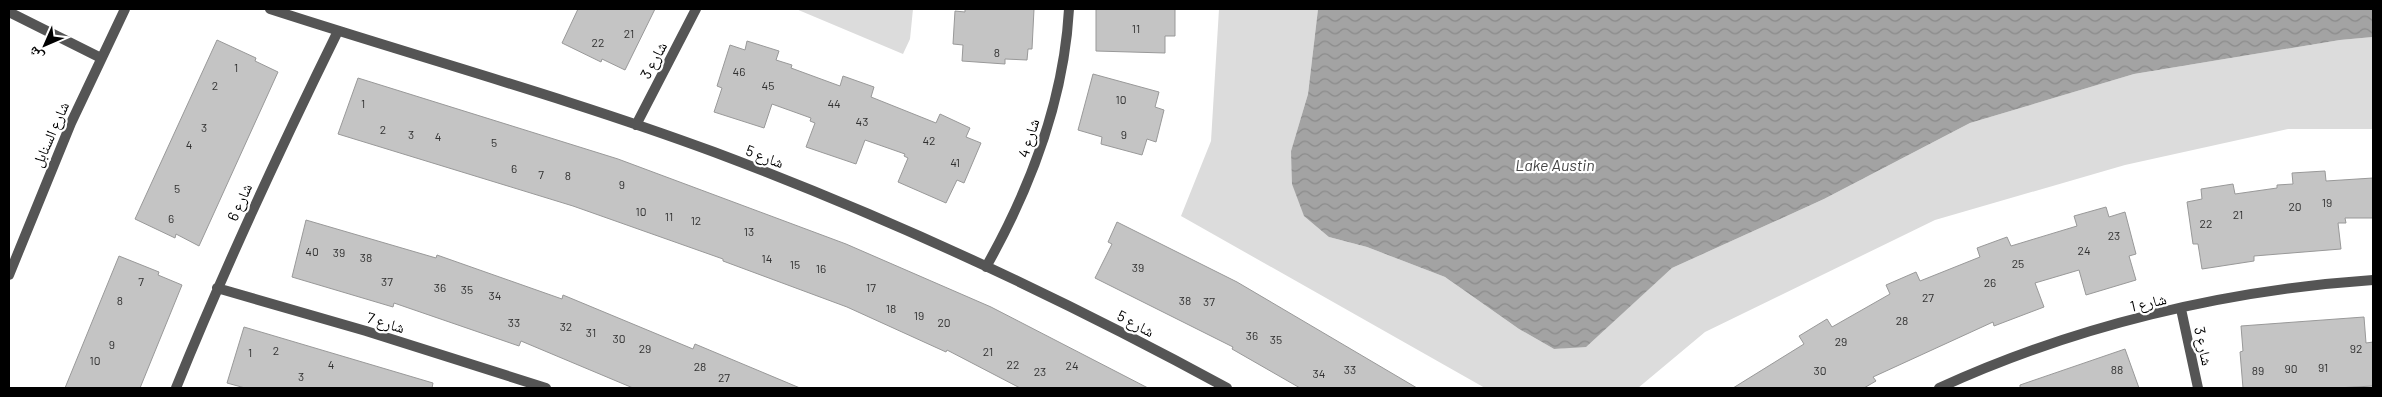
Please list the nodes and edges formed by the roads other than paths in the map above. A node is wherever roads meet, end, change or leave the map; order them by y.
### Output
1 (126, 9) edge
2 (270, 9) edge
3 (696, 9) edge
4 (1069, 9) edge
5 (9, 12) edge
6 (338, 31) junction
7 (101, 58) junction
8 (636, 125) junction
9 (986, 267) junction
10 (9, 275) edge
11 (2373, 280) edge
12 (216, 288) junction
13 (2181, 309) junction
14 (176, 388) edge
15 (546, 388) edge
16 (1226, 388) edge
17 (1939, 388) edge
18 (2198, 388) edge

1 - 7 street, شارع السنابل
2 - 6 street, شارع 5
3 - 8 street, شارع 3
4 - 9 street, شارع 4
5 - 7 street
6 - 8 street, شارع 5
6 - 12 street, شارع 6
7 - 10 street, شارع السنابل
8 - 9 street, شارع 5
9 - 16 street, شارع 5
11 - 13 street, شارع 1
12 - 14 street, شارع 6
12 - 15 street, شارع 7
13 - 17 street, شارع 1
13 - 18 street, شارع 3

